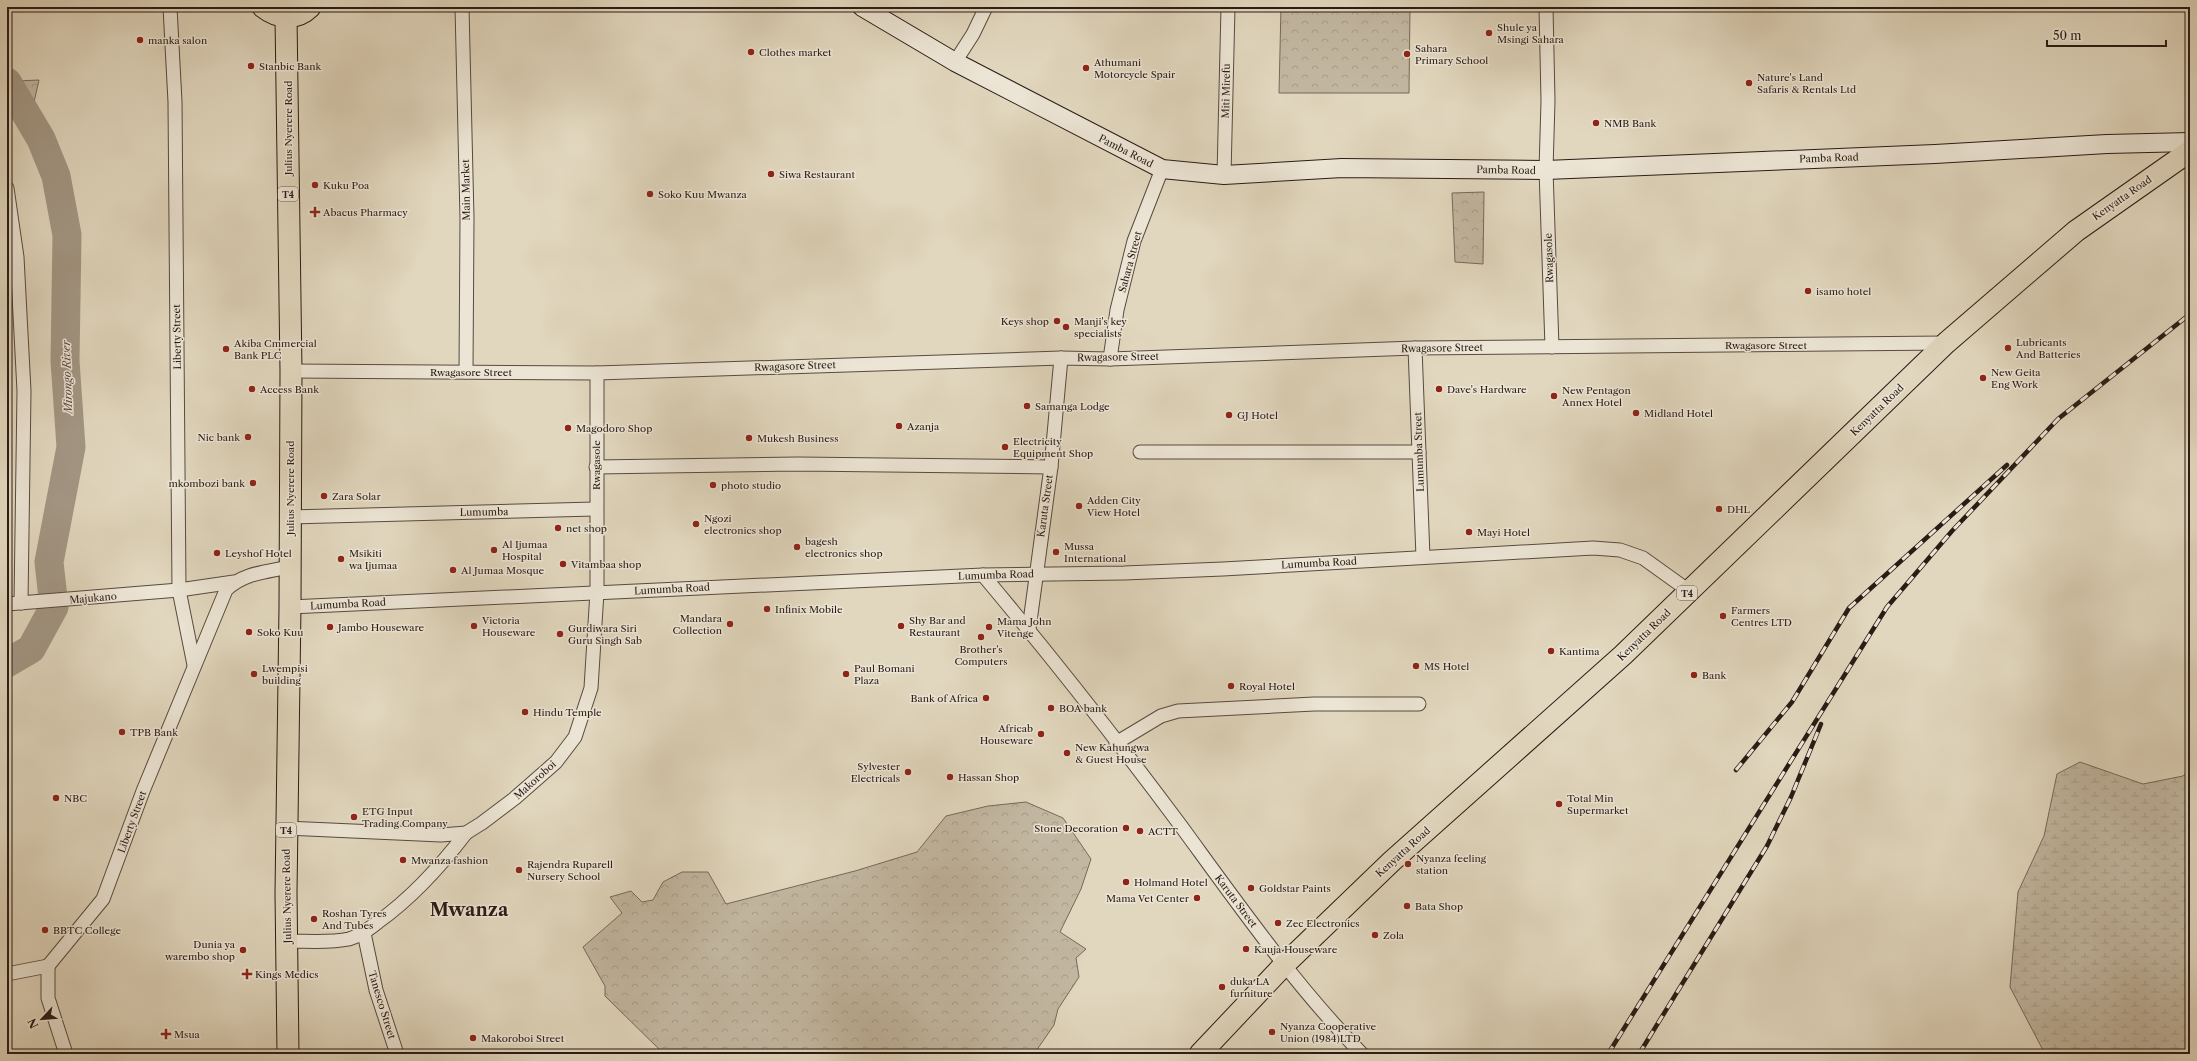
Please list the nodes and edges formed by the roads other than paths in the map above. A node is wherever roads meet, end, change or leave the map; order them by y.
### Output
1 (170, 7) edge
2 (263, 7) edge
3 (310, 7) edge
4 (462, 7) edge
5 (862, 7) edge
6 (986, 7) edge
7 (1228, 7) edge
8 (1546, 7) edge
9 (286, 17) junction
10 (955, 62) junction
11 (2190, 142) edge
12 (2190, 151) edge
13 (1162, 169) junction
14 (1546, 170) junction
15 (1224, 175) junction
16 (7, 188) edge
17 (1946, 344) junction
18 (1552, 347) junction
19 (1415, 348) junction
20 (1061, 358) junction
21 (1110, 359) junction
22 (291, 371) junction
23 (466, 372) junction
24 (597, 373) junction
25 (1140, 452) dead end
26 (1419, 452) junction
27 (1050, 467) junction
28 (596, 468) junction
29 (596, 509) junction
30 (290, 517) junction
31 (1423, 557) junction
32 (289, 567) junction
33 (1036, 574) junction
34 (983, 575) junction
35 (234, 582) junction
36 (179, 590) junction
37 (1689, 591) junction
38 (597, 592) junction
39 (26, 603) junction
40 (7, 604) edge
41 (290, 607) junction
42 (1029, 629) junction
43 (194, 665) junction
44 (1419, 704) dead end
45 (1116, 743) junction
46 (286, 828) junction
47 (466, 833) junction
48 (364, 933) junction
49 (288, 941) junction
50 (48, 966) junction
51 (1284, 966) junction
52 (7, 974) edge
53 (66, 1054) edge
54 (288, 1054) edge
55 (397, 1054) edge
56 (1200, 1054) edge
57 (1362, 1054) edge

1 - 36 street, Liberty Street
2 - 9 highway
3 - 9 highway
4 - 23 street, Main Market
5 - 10 main road, Pamba Road
6 - 10 street
7 - 15 street, Miti Mirefu
8 - 14 street, Rwagasole
9 - 22 highway, Julius Nyerere Road / T4
10 - 13 main road, Pamba Road
11 - 14 main road, Pamba Road
12 - 17 highway, Kenyatta Road / T4
13 - 15 main road, Pamba Road
13 - 21 street, Sahara Street
14 - 15 main road, Pamba Road
14 - 18 street, Rwagasole
16 - 39 street
17 - 18 street, Rwagasore Street
17 - 37 highway, Kenyatta Road / T4
18 - 19 street, Rwagasore Street
19 - 21 street, Rwagasore Street
19 - 26 street, Lumumba Street
20 - 21 street, Rwagasore Street
20 - 24 street, Rwagasore Street
20 - 27 street, Karuta Street
22 - 23 street, Rwagasore Street
22 - 30 highway, Julius Nyerere Road / T4
23 - 24 street, Rwagasore Street
24 - 28 street, Rwagasole
25 - 26 street
26 - 31 street, Lumumba Street
27 - 28 street
27 - 33 street, Karuta Street
28 - 29 street, Rwagasole
29 - 30 street, Lumumba
29 - 38 street
30 - 32 highway, Julius Nyerere Road / T4
31 - 33 street, Lumumba Road
31 - 37 street, Lumumba Road
32 - 35 street
32 - 41 highway, Julius Nyerere Road / T4
33 - 34 street, Lumumba Road
33 - 42 street, Karuta Street
34 - 38 street, Lumumba Road
34 - 42 street, Karuta Street
35 - 36 street, Majukano
35 - 43 street, Liberty Street
36 - 39 street, Majukano
36 - 43 street, Liberty Street
37 - 51 highway, Kenyatta Road / T4
38 - 41 street, Lumumba Road
38 - 47 street, Makoroboi
39 - 40 street, Majukano
41 - 46 highway, Julius Nyerere Road / T4
42 - 45 street, Karuta Street
43 - 50 street, Liberty Street
44 - 45 street
45 - 51 street, Karuta Street
46 - 47 street, Makoroboi
46 - 49 highway, Julius Nyerere Road / T4
47 - 48 street, Makoroboi
48 - 49 street, Makoroboi
48 - 55 street, Tanesco Street
49 - 54 highway, Julius Nyerere Road / T4
50 - 52 street
50 - 53 street
51 - 56 highway, Kenyatta Road / T4
51 - 57 street, Karuta Street

